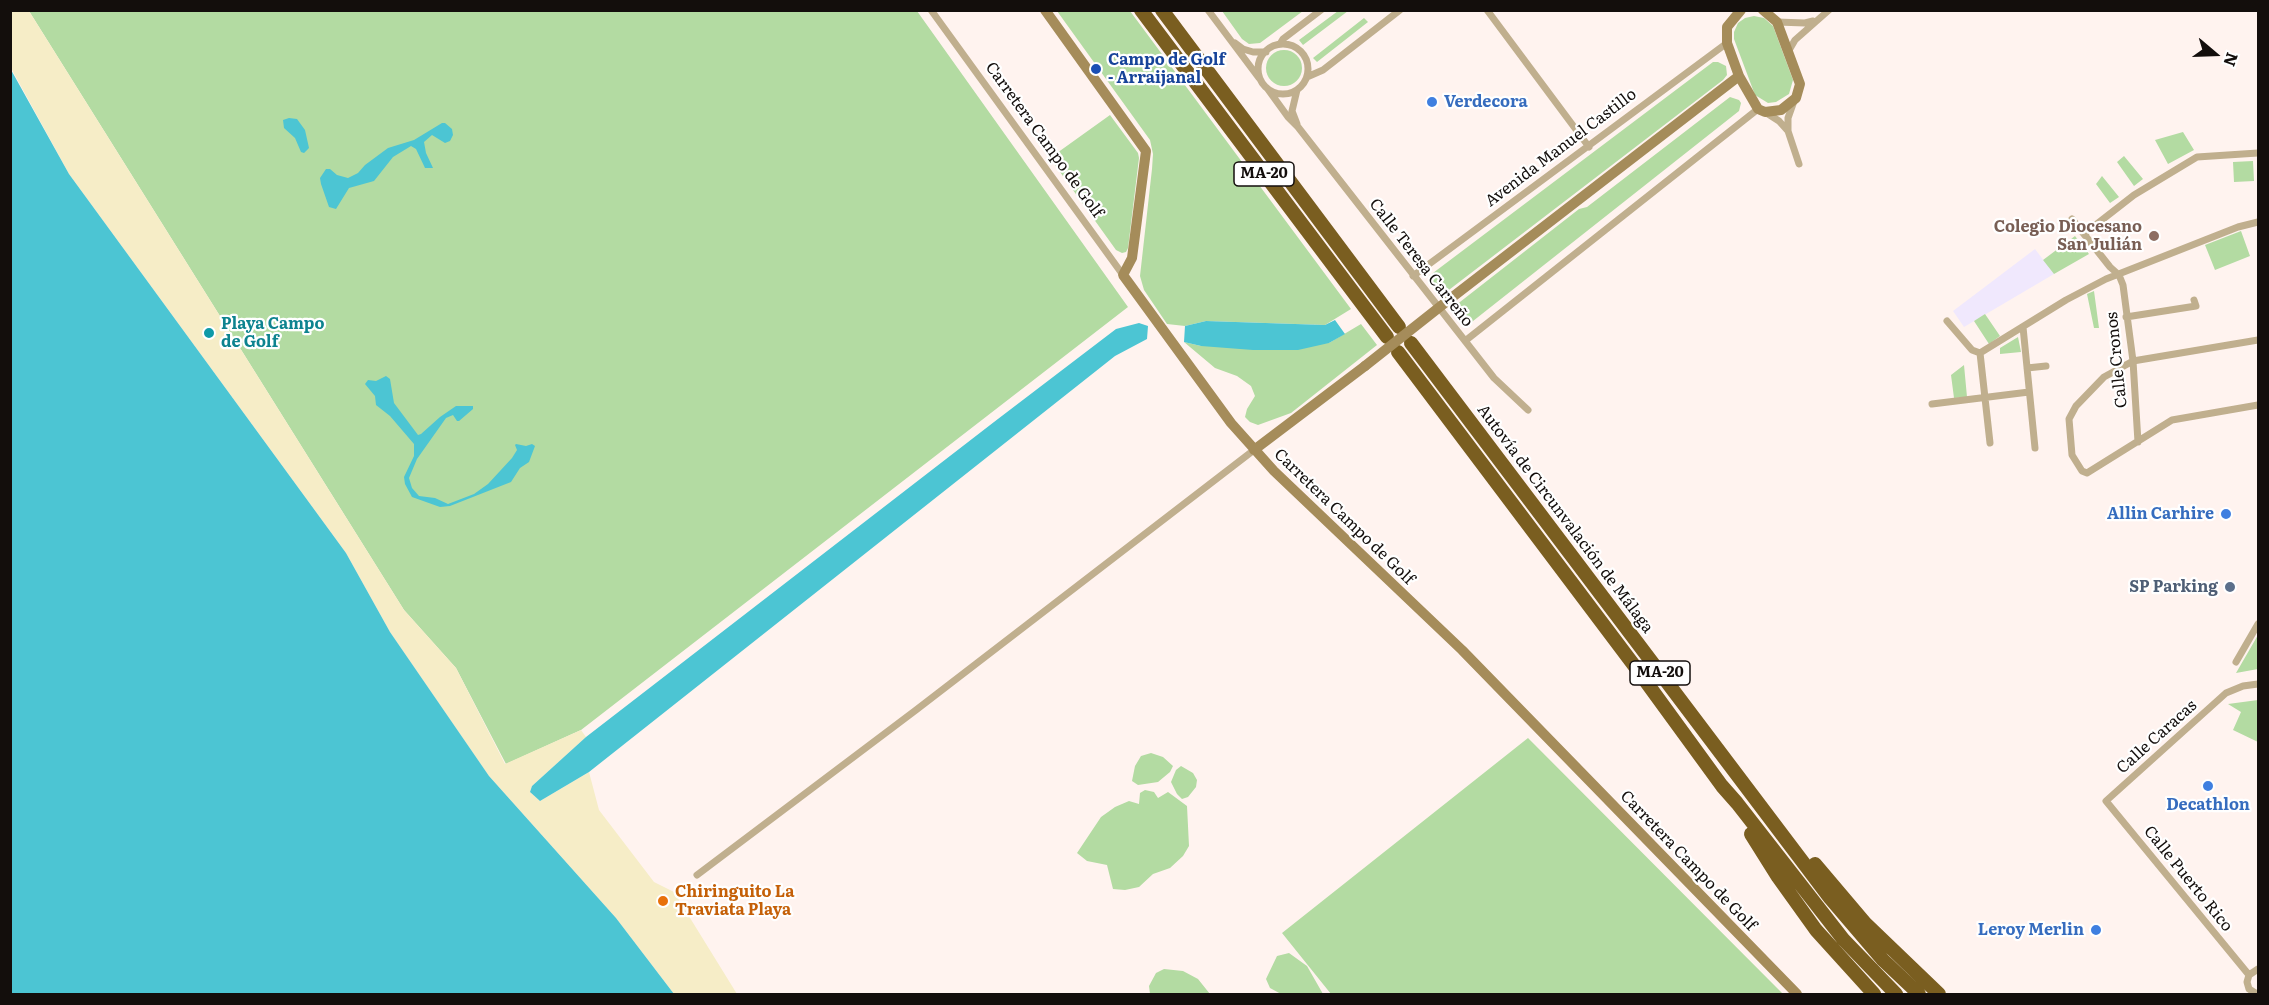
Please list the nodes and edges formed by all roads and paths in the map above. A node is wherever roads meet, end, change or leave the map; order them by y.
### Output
1 (930, 10) edge
2 (1045, 10) edge
3 (1141, 10) edge
4 (1162, 10) edge
5 (1208, 10) edge
6 (1321, 10) edge
7 (1400, 10) edge
8 (1486, 10) edge
9 (1741, 10) edge
10 (1763, 10) edge
11 (1829, 10) edge
12 (1815, 21) junction
13 (1777, 22) junction
14 (1230, 40) junction
15 (1727, 43) junction
16 (1280, 44) junction
17 (1266, 52) junction
18 (1788, 52) junction
19 (1739, 76) junction
20 (1307, 77) junction
21 (1261, 80) junction
22 (1267, 88) junction
23 (1297, 90) junction
24 (1796, 98) junction
25 (1761, 110) junction
26 (1298, 127) junction
27 (1788, 131) junction
28 (1589, 147) junction
29 (2259, 153) edge
30 (1799, 164) dead end
31 (2072, 219) dead end
32 (2259, 222) edge
33 (2084, 234) junction
34 (1123, 275) junction
35 (2120, 275) junction
36 (1413, 276) junction
37 (2194, 300) dead end
38 (2126, 317) junction
39 (1947, 321) dead end
40 (1399, 327) dead end
41 (2022, 327) junction
42 (1387, 337) dead end
43 (2259, 340) edge
44 (1465, 341) junction
45 (1411, 343) dead end
46 (1398, 352) dead end
47 (1980, 353) junction
48 (2133, 361) junction
49 (2046, 366) dead end
50 (2027, 368) junction
51 (2029, 392) junction
52 (1985, 398) junction
53 (1932, 404) dead end
54 (2259, 405) edge
55 (1528, 410) dead end
56 (2138, 442) junction
57 (1990, 443) dead end
58 (2035, 448) dead end
59 (1254, 450) junction
60 (2259, 624) edge
61 (2236, 662) dead end
62 (2259, 684) edge
63 (1722, 786) junction
64 (2106, 801) joint
65 (1759, 806) junction
66 (697, 875) dead end
67 (2259, 969) edge
68 (2249, 975) junction
69 (1797, 994) edge
70 (1874, 994) edge
71 (1896, 994) edge
72 (1919, 994) edge
73 (1939, 994) edge
74 (2257, 994) edge

1 - 34 street, Carretera Campo de Golf
2 - 34 street
3 - 42 highway, MA-20
4 - 40 highway, MA-20
5 - 14 street
6 - 16 street
7 - 20 street
8 - 28 street
9 - 15 street
10 - 13 street
11 - 12 street
12 - 13 street
12 - 18 street
13 - 18 street
14 - 17 street
14 - 21 street
15 - 19 street
15 - 28 street, Avenida Manuel Castillo
16 - 17 street
16 - 20 street
17 - 21 street
18 - 24 street
19 - 25 street
19 - 59 street, bridge
20 - 23 street
21 - 22 street
22 - 23 street
22 - 26 street, Calle Teresa Carreño
23 - 26 street
24 - 25 street
24 - 27 street
25 - 27 street
25 - 44 street
26 - 36 street, Calle Teresa Carreño
27 - 30 street
28 - 36 street, Avenida Manuel Castillo
29 - 33 street
31 - 33 street
32 - 35 street
33 - 35 street
34 - 59 street, Carretera Campo de Golf
35 - 38 street, Calle Cronos
35 - 41 street
36 - 44 street, Calle Teresa Carreño
37 - 38 street
38 - 48 street, Calle Cronos
39 - 47 street
41 - 47 street
41 - 50 street
43 - 48 street
44 - 55 street, Calle Teresa Carreño
45 - 65 highway, Autovía de Circunvalación de Málaga / MA-20
46 - 63 highway, Autovía de Circunvalación de Málaga / MA-20
47 - 52 street
48 - 56 street, Calle Cronos
48 - 56 street
49 - 50 street
50 - 51 street
51 - 52 street
51 - 58 street
52 - 53 street
52 - 57 street
54 - 56 street
59 - 66 street
59 - 69 street, Carretera Campo de Golf
60 - 61 street
62 - 64 street, Calle Caracas
63 - 70 highway
63 - 71 highway, Autovía de Circunvalación de Málaga / MA-20
64 - 68 street, Calle Puerto Rico
65 - 72 highway, Autovía de Circunvalación de Málaga / MA-20
65 - 73 highway
67 - 68 street
68 - 74 street, Calle Puerto Rico

